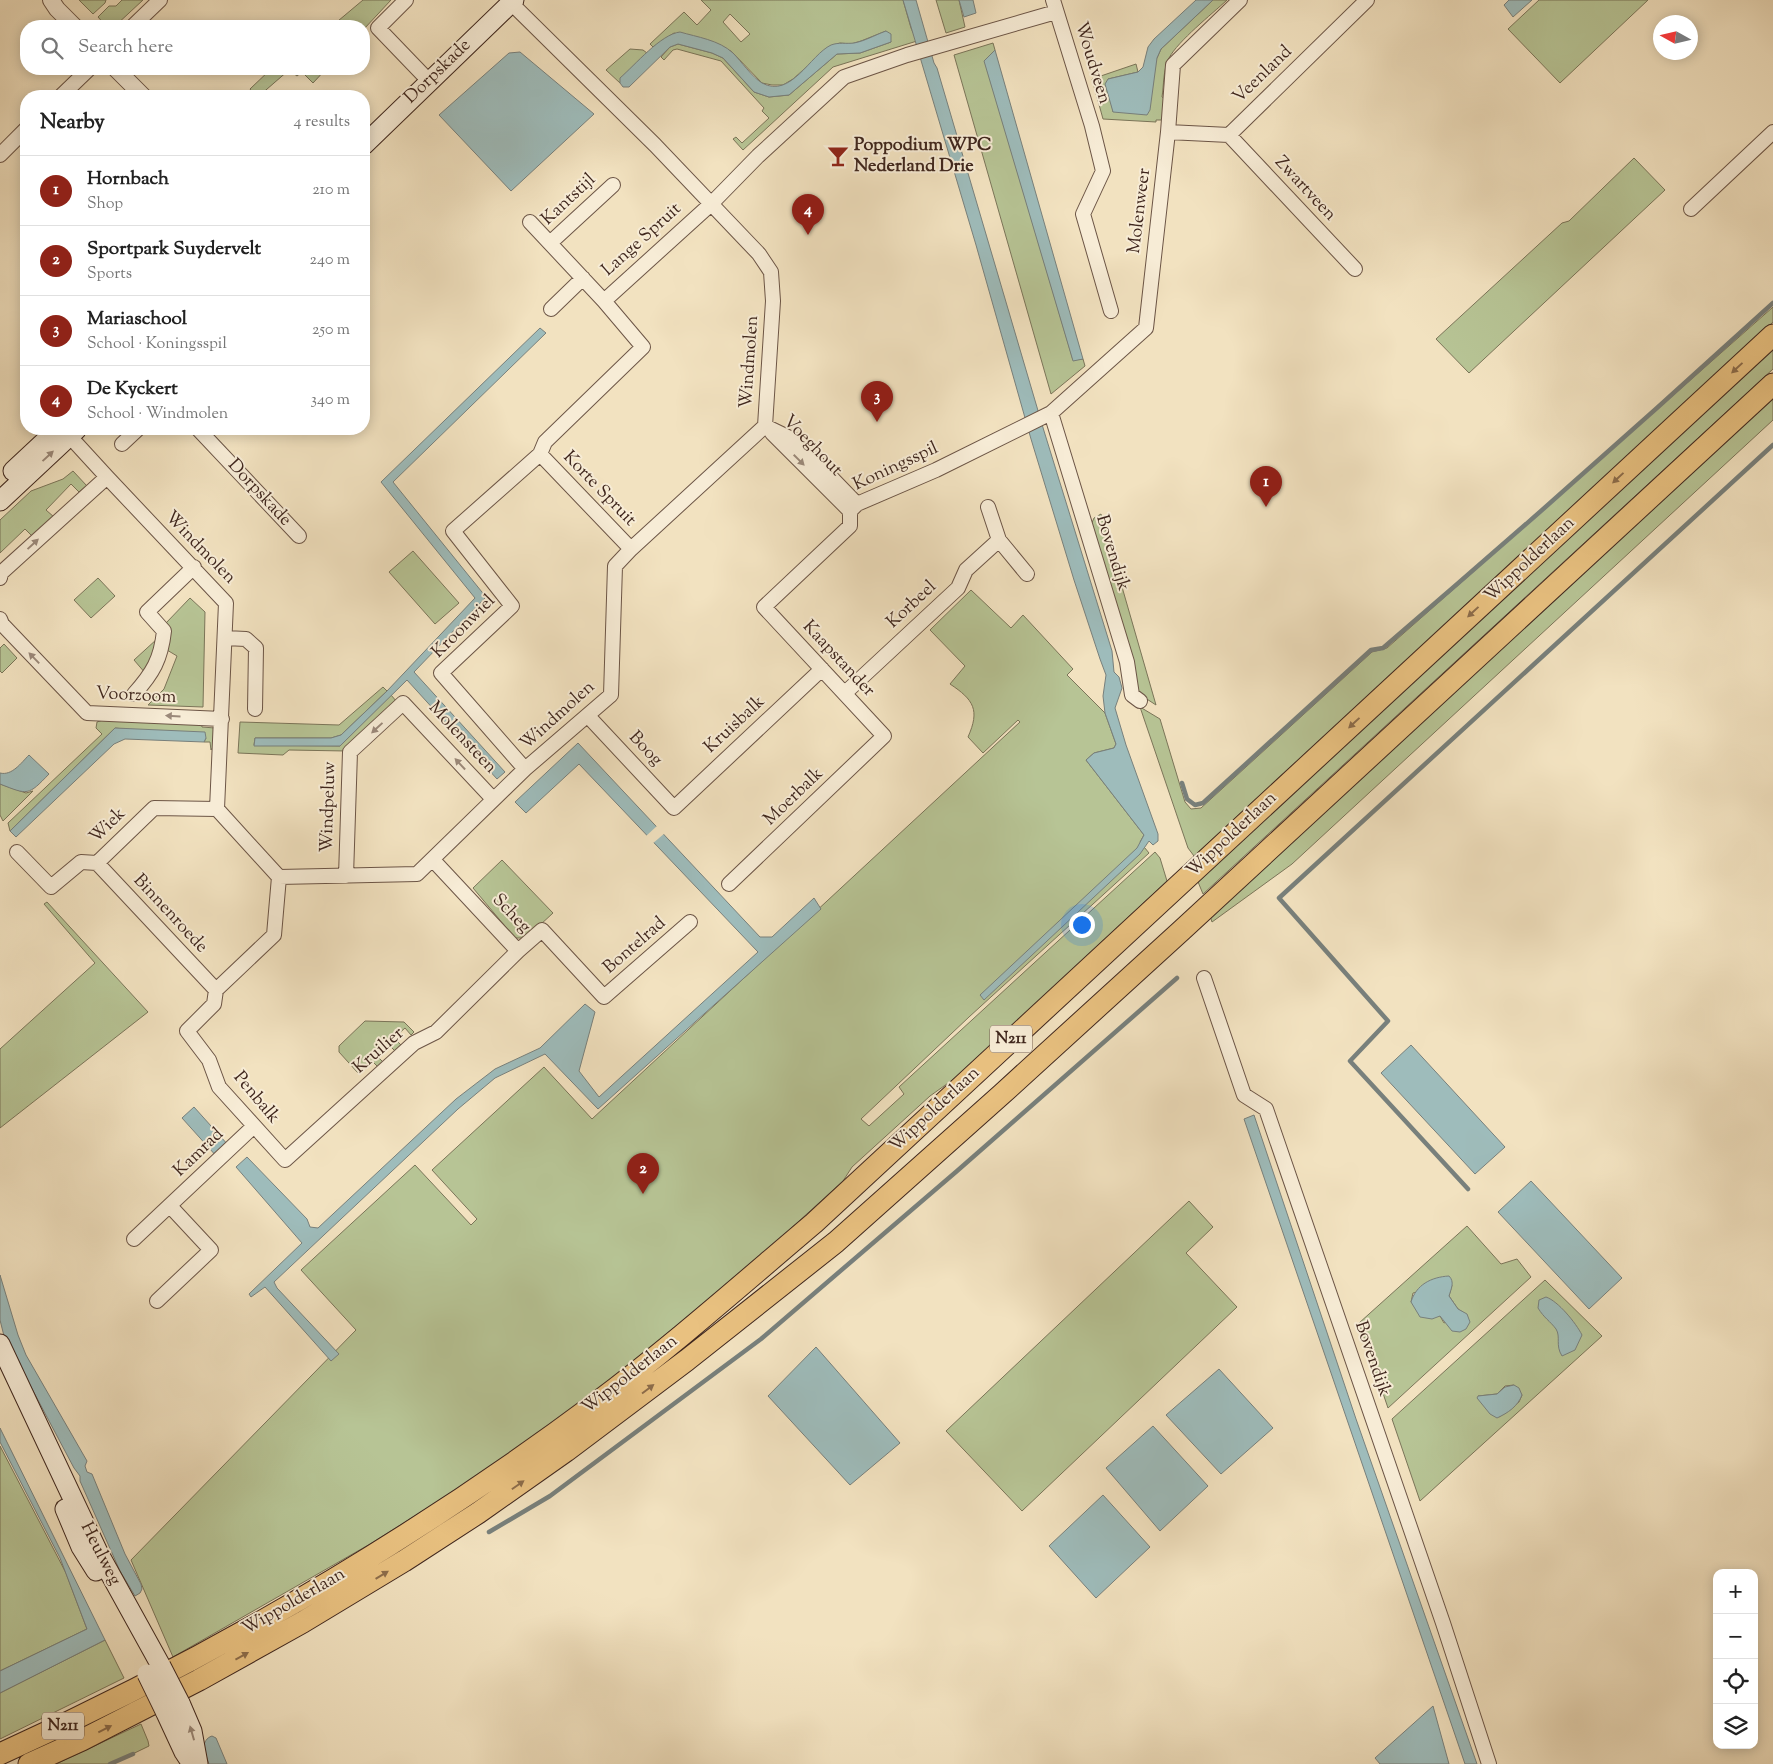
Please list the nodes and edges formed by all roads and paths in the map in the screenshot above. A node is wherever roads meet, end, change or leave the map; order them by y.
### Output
1 (160, 0) edge
2 (406, 0) edge
3 (1240, 0) edge
4 (1367, 0) edge
5 (512, 2) edge
6 (58, 3) edge
7 (1055, 6) edge
8 (70, 20) edge
9 (139, 20) edge
10 (943, 46) joint
11 (83, 75) edge
12 (122, 75) edge
13 (429, 81) junction
14 (67, 90) edge
15 (137, 90) edge
16 (1168, 132) junction
17 (1773, 132) edge
18 (1229, 135) junction
19 (20, 136) edge
20 (370, 139) edge
21 (0, 154) edge
22 (613, 185) dead end
23 (710, 204) junction
24 (1691, 209) dead end
25 (530, 222) dead end
26 (550, 243) junction
27 (1355, 268) dead end
28 (583, 278) junction
29 (604, 300) junction
30 (551, 309) dead end
31 (1111, 312) dead end
32 (1773, 335) edge
33 (1773, 384) edge
34 (1049, 414) junction
35 (765, 426) junction
36 (61, 435) edge
37 (62, 435) edge
38 (70, 435) edge
39 (132, 435) edge
40 (204, 435) edge
41 (122, 444) dead end
42 (540, 454) junction
43 (107, 477) junction
44 (0, 484) edge
45 (0, 501) edge
46 (854, 507) junction
47 (988, 507) dead end
48 (453, 531) joint
49 (299, 536) dead end
50 (999, 540) junction
51 (631, 549) junction
52 (194, 567) junction
53 (1027, 574) dead end
54 (0, 578) edge
55 (764, 607) joint
56 (0, 618) edge
57 (225, 638) junction
58 (822, 669) junction
59 (845, 693) junction
60 (134, 694) dead end
61 (1140, 701) dead end
62 (403, 703) joint
63 (255, 709) dead end
64 (588, 716) junction
65 (222, 718) junction
66 (884, 736) joint
67 (525, 770) junction
68 (493, 800) junction
69 (674, 808) joint
70 (217, 809) junction
71 (17, 852) dead end
72 (433, 860) junction
73 (97, 863) junction
74 (279, 876) junction
75 (346, 876) junction
76 (729, 884) dead end
77 (690, 922) dead end
78 (518, 950) junction
79 (1204, 978) dead end
80 (216, 990) junction
81 (604, 997) joint
82 (254, 1126) junction
83 (285, 1160) joint
84 (170, 1206) junction
85 (134, 1239) dead end
86 (157, 1301) dead end
87 (0, 1346) edge
88 (0, 1372) edge
89 (154, 1670) junction
90 (172, 1707) junction
91 (0, 1754) edge
92 (29, 1764) edge
93 (192, 1764) edge
94 (198, 1764) edge
95 (1489, 1764) edge

1 - 9 street
2 - 13 street
3 - 16 street, Molenweer
4 - 18 street, Veenland
5 - 13 main road, Dorpskade
5 - 23 street, Windmolen
6 - 8 street
7 - 10 street, Woudveen
7 - 31 street, Woudveen
10 - 23 street, Lange Spruit
11 - 14 street
12 - 15 street
13 - 20 main road, Dorpskade
16 - 18 street
16 - 34 street, Molenweer
17 - 24 street
18 - 27 street, Zwartveen
19 - 21 street
22 - 26 street, Kantstijl
23 - 29 street, Lange Spruit
23 - 35 street, Windmolen
25 - 26 street, Kantstijl
26 - 28 street, Kantstijl
28 - 29 street, Kantstijl
28 - 30 street
29 - 42 street, Lange Spruit
32 -> 91 main road, Wippolderlaan / N211
92 -> 33 main road, Wippolderlaan / N211
34 - 46 street, Koningsspil
34 - 61 street, Bovendijk
35 - 46 street, Voeghout
35 - 51 street, Windmolen
36 - 44 main road
45 -> 37 main road
38 - 43 street, Windmolen
39 - 41 street
40 - 49 street, Dorpskade
42 - 48 street, Lange Spruit
42 - 51 street, Korte Spruit
43 - 52 street, Windmolen
54 -> 43 street
46 - 55 street, Koningsspil
47 - 50 street
48 - 67 street, Kroonwiel
50 - 53 street
50 - 59 street, Korbeel
51 - 64 street, Windmolen
52 - 57 street, Windmolen
52 - 60 street
55 - 58 street, Kaapstander
65 -> 56 street, Voorzoom
57 - 63 street
57 - 65 street, Windmolen
58 - 59 street, Kaapstander
58 - 69 street, Kruisbalk
59 - 66 street, Kaapstander
68 -> 62 street, Molensteen
62 -> 75 street, Windpeluw
64 - 67 street, Windmolen
64 - 69 street, Boog
65 - 70 street, Windmolen
66 - 76 street, Moerbalk
67 - 68 street, Windmolen
68 - 72 street, Windmolen
70 - 73 street, Wiek
70 - 74 street
71 - 73 street, Wiek
72 - 75 street, Windmolen
72 - 78 street, Scheg
73 - 80 street, Binnenroede
74 - 75 street, Windmolen
74 - 80 street
77 - 81 street, Bontelrad
78 - 81 street, Scheg
78 - 83 street, Kruilier
79 - 95 street, Bovendijk
80 - 82 street, Penbalk
82 - 83 street, Penbalk
82 - 84 street, Kamrad
84 - 85 street, Kamrad
84 - 86 street
87 - 89 main road, Heulweg
88 - 89 main road, Heulweg
89 - 90 main road, Heulweg, bridge
90 - 93 main road, Heulweg
94 -> 90 main road, Heulweg

